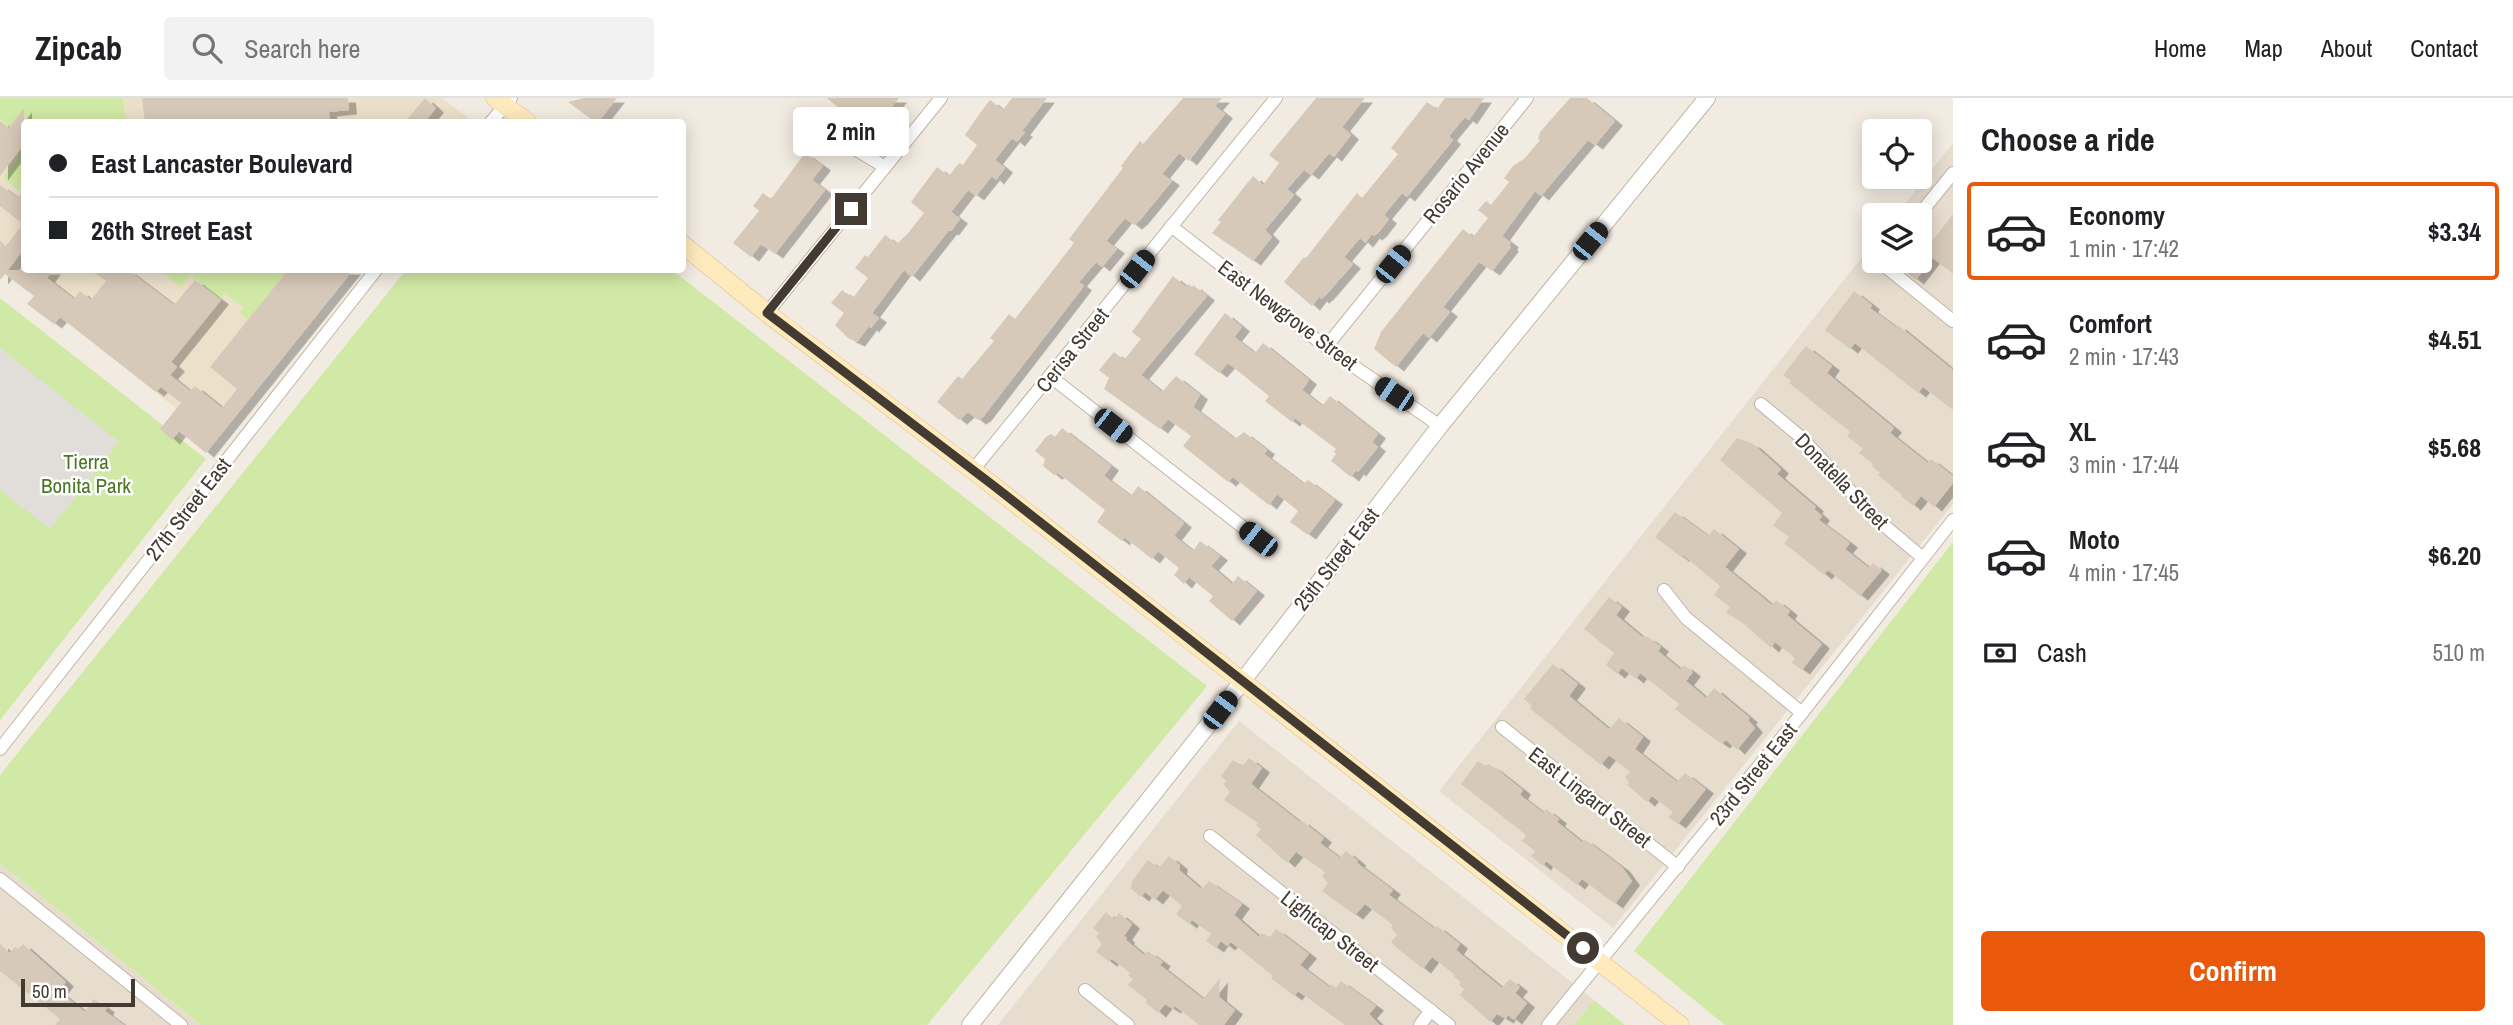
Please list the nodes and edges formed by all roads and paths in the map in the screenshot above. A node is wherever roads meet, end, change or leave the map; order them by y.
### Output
1 (942, 98) edge
2 (1276, 98) edge
3 (1527, 98) edge
4 (1707, 98) edge
5 (503, 100) edge
6 (493, 119) edge
7 (524, 119) edge
8 (815, 125) dead end
9 (885, 167) junction
10 (1953, 173) edge
11 (1929, 203) edge
12 (1171, 226) junction
13 (686, 247) edge
14 (374, 273) edge
15 (1894, 273) edge
16 (767, 313) junction
17 (1953, 321) edge
18 (1326, 346) junction
19 (1051, 377) junction
20 (1761, 404) dead end
21 (1440, 426) junction
22 (973, 470) junction
23 (1953, 520) edge
24 (1258, 539) dead end
25 (1923, 558) junction
26 (1664, 590) dead end
27 (1242, 680) junction
28 (1802, 713) junction
29 (1502, 727) dead end
30 (0, 749) edge
31 (1210, 836) dead end
32 (1678, 867) junction
33 (0, 878) edge
34 (1600, 962) junction
35 (1085, 990) dead end
36 (1431, 1010) junction
37 (181, 1025) edge
38 (970, 1025) edge
39 (1128, 1025) edge
40 (1420, 1025) edge
41 (1449, 1025) edge
42 (1548, 1025) edge
43 (1680, 1025) edge

1 - 9 street
2 - 12 street, Cerisa Street
3 - 18 street, Rosario Avenue
4 - 21 street, 25th Street East
5 - 6 street
5 - 7 main road
8 - 9 street
9 - 16 street
10 - 11 street
12 - 18 street, East Newgrove Street
12 - 19 street, Cerisa Street
13 - 16 main road
14 - 30 street, 27th Street East
15 - 17 street
16 - 22 main road
18 - 21 street, East Newgrove Street
19 - 22 street, Cerisa Street
19 - 24 street
20 - 25 street, Donatella Street
21 - 27 street, 25th Street East
22 - 27 main road
23 - 25 street, 23rd Street East
25 - 28 street, 23rd Street East
26 - 28 street
27 - 34 main road
27 - 38 street, 25th Street East
28 - 32 street, 23rd Street East
29 - 32 street, East Lingard Street
31 - 36 street, Lightcap Street
32 - 34 street, 23rd Street East
33 - 37 street
34 - 42 street, 23rd Street East
34 - 43 main road
35 - 39 street
36 - 40 street
36 - 41 street, Lightcap Street

